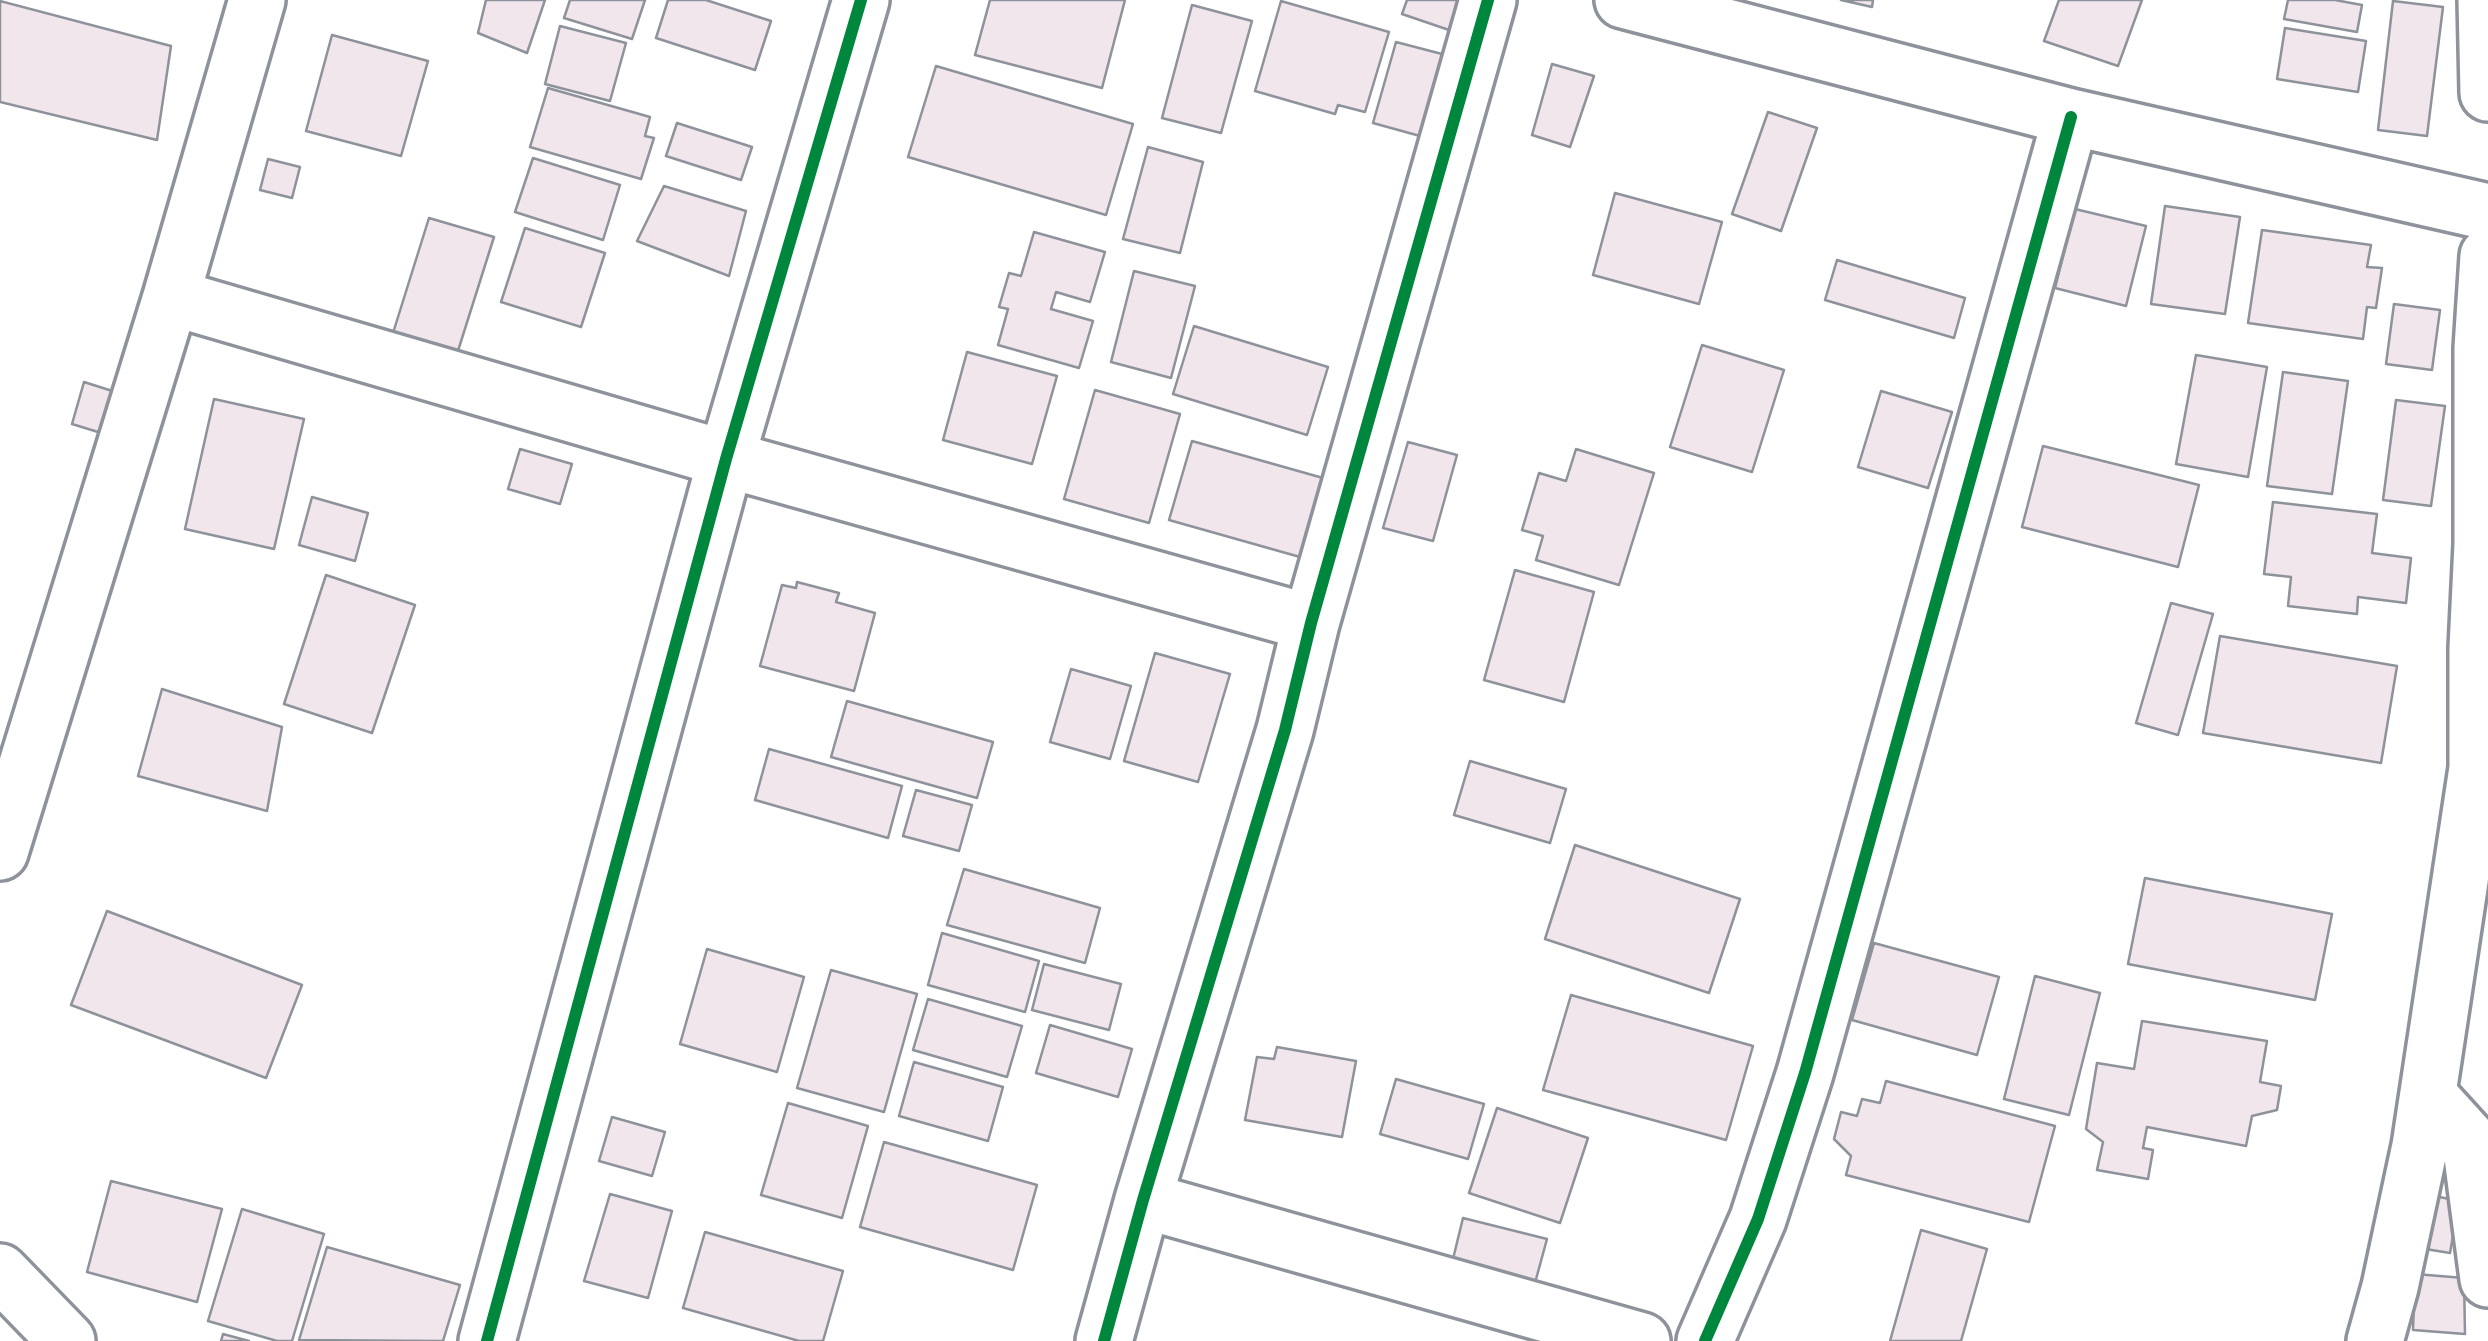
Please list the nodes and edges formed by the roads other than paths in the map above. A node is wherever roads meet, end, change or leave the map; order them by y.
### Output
1 (258, 0) edge
2 (860, 0) edge
3 (1488, 0) edge
4 (1624, 0) edge
5 (2486, 0) edge
6 (2488, 93) edge
7 (2071, 117) junction
8 (2488, 212) edge
9 (2488, 256) edge
10 (171, 297) junction
11 (726, 460) junction
12 (1311, 623) junction
13 (0, 852) edge
14 (2472, 922) edge
15 (2429, 1096) junction
16 (1143, 1200) junction
17 (0, 1272) edge
18 (2488, 1279) edge
19 (67, 1341) edge
20 (487, 1341) edge
21 (1104, 1341) edge
22 (1642, 1341) edge
23 (1705, 1341) edge
24 (2374, 1341) edge

1 - 10 street
2 - 11 street
3 - 12 street
4 - 7 street
5 - 6 street
7 - 8 street
7 - 23 street
9 - 14 street
10 - 11 street
10 - 13 street
11 - 12 street
11 - 20 street
12 - 16 street
14 - 15 street
15 - 18 street
15 - 24 street
16 - 21 street
16 - 22 street
17 - 19 street

